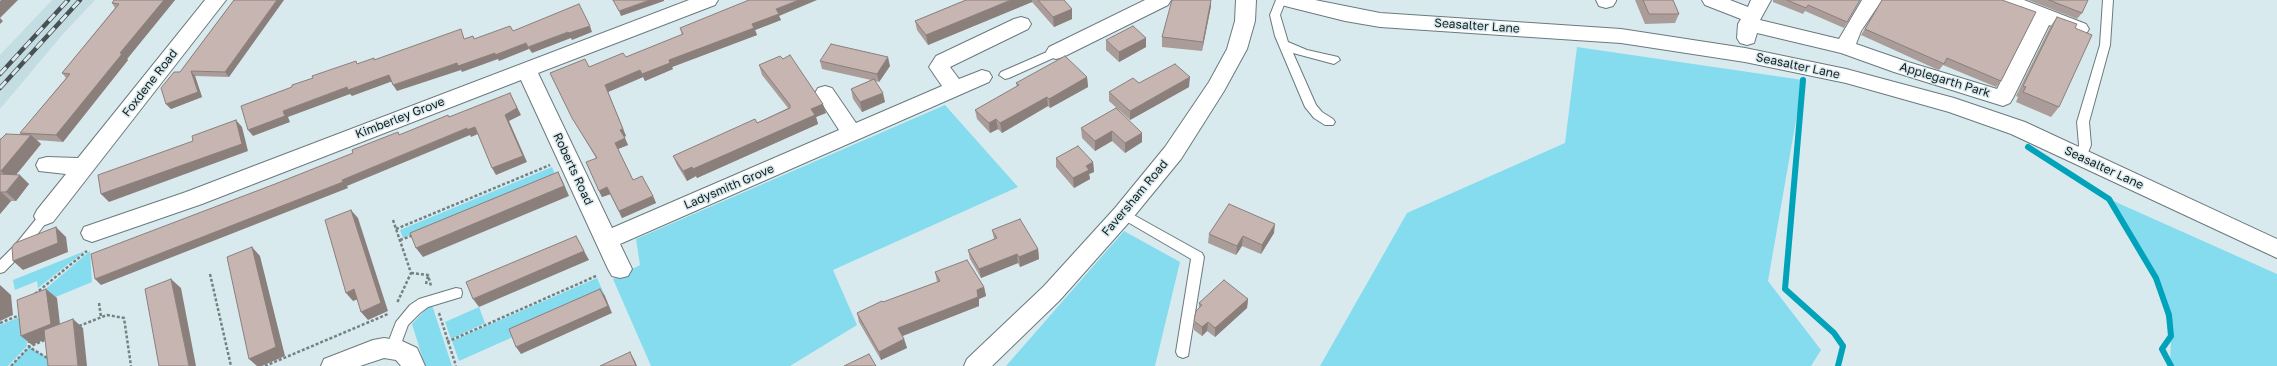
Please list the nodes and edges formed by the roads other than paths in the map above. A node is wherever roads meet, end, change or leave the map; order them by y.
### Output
1 (216, 0) edge
2 (708, 0) edge
3 (1161, 0) edge
4 (1246, 0) edge
5 (1281, 0) edge
6 (1289, 0) edge
7 (1712, 0) edge
8 (1872, 0) edge
9 (2005, 0) edge
10 (2108, 0) edge
11 (1754, 13) edge
12 (2044, 15) junction
13 (1021, 24) dead end
14 (2079, 29) edge
15 (1284, 45) junction
16 (1845, 47) junction
17 (1056, 52) joint
18 (1745, 55) junction
19 (1334, 60) dead end
20 (526, 69) junction
21 (1005, 75) dead end
22 (982, 77) dead end
23 (955, 88) junction
24 (825, 93) dead end
25 (1329, 122) dead end
26 (852, 134) junction
27 (2081, 157) junction
28 (47, 165) dead end
29 (84, 166) junction
30 (1123, 214) junction
31 (44, 216) joint
32 (92, 234) road end
33 (606, 240) junction
34 (2277, 249) edge
35 (0, 268) edge
36 (620, 269) dead end
37 (456, 293) dead end
38 (393, 348) junction
39 (1183, 352) dead end
40 (333, 366) edge
41 (413, 366) edge
42 (976, 366) edge

1 - 29 street, Foxdene Road
2 - 20 street, Kimberley Grove
3 - 17 street
4 - 30 street, Faversham Road
5 - 15 lane
6 - 18 street, Seasalter Lane
7 - 11 street, Applegarth Park
8 - 16 street
9 - 12 street
10 - 27 lane
11 - 16 street, Applegarth Park
11 - 18 street
12 - 14 street
12 - 16 street, Applegarth Park
13 - 23 street
15 - 19 lane
15 - 25 lane
17 - 21 lane
18 - 27 street, Seasalter Lane
20 - 32 street, Kimberley Grove
20 - 33 street, Roberts Road
22 - 23 street, Ladysmith Grove
23 - 26 street, Ladysmith Grove
24 - 26 street
26 - 33 street, Ladysmith Grove
27 - 34 street, Seasalter Lane
28 - 29 street
29 - 31 street, Foxdene Road
30 - 39 lane
30 - 42 street, Faversham Road
31 - 35 lane, Foxdene Road
33 - 36 street, Roberts Road
37 - 38 lane
38 - 40 street
38 - 41 street

